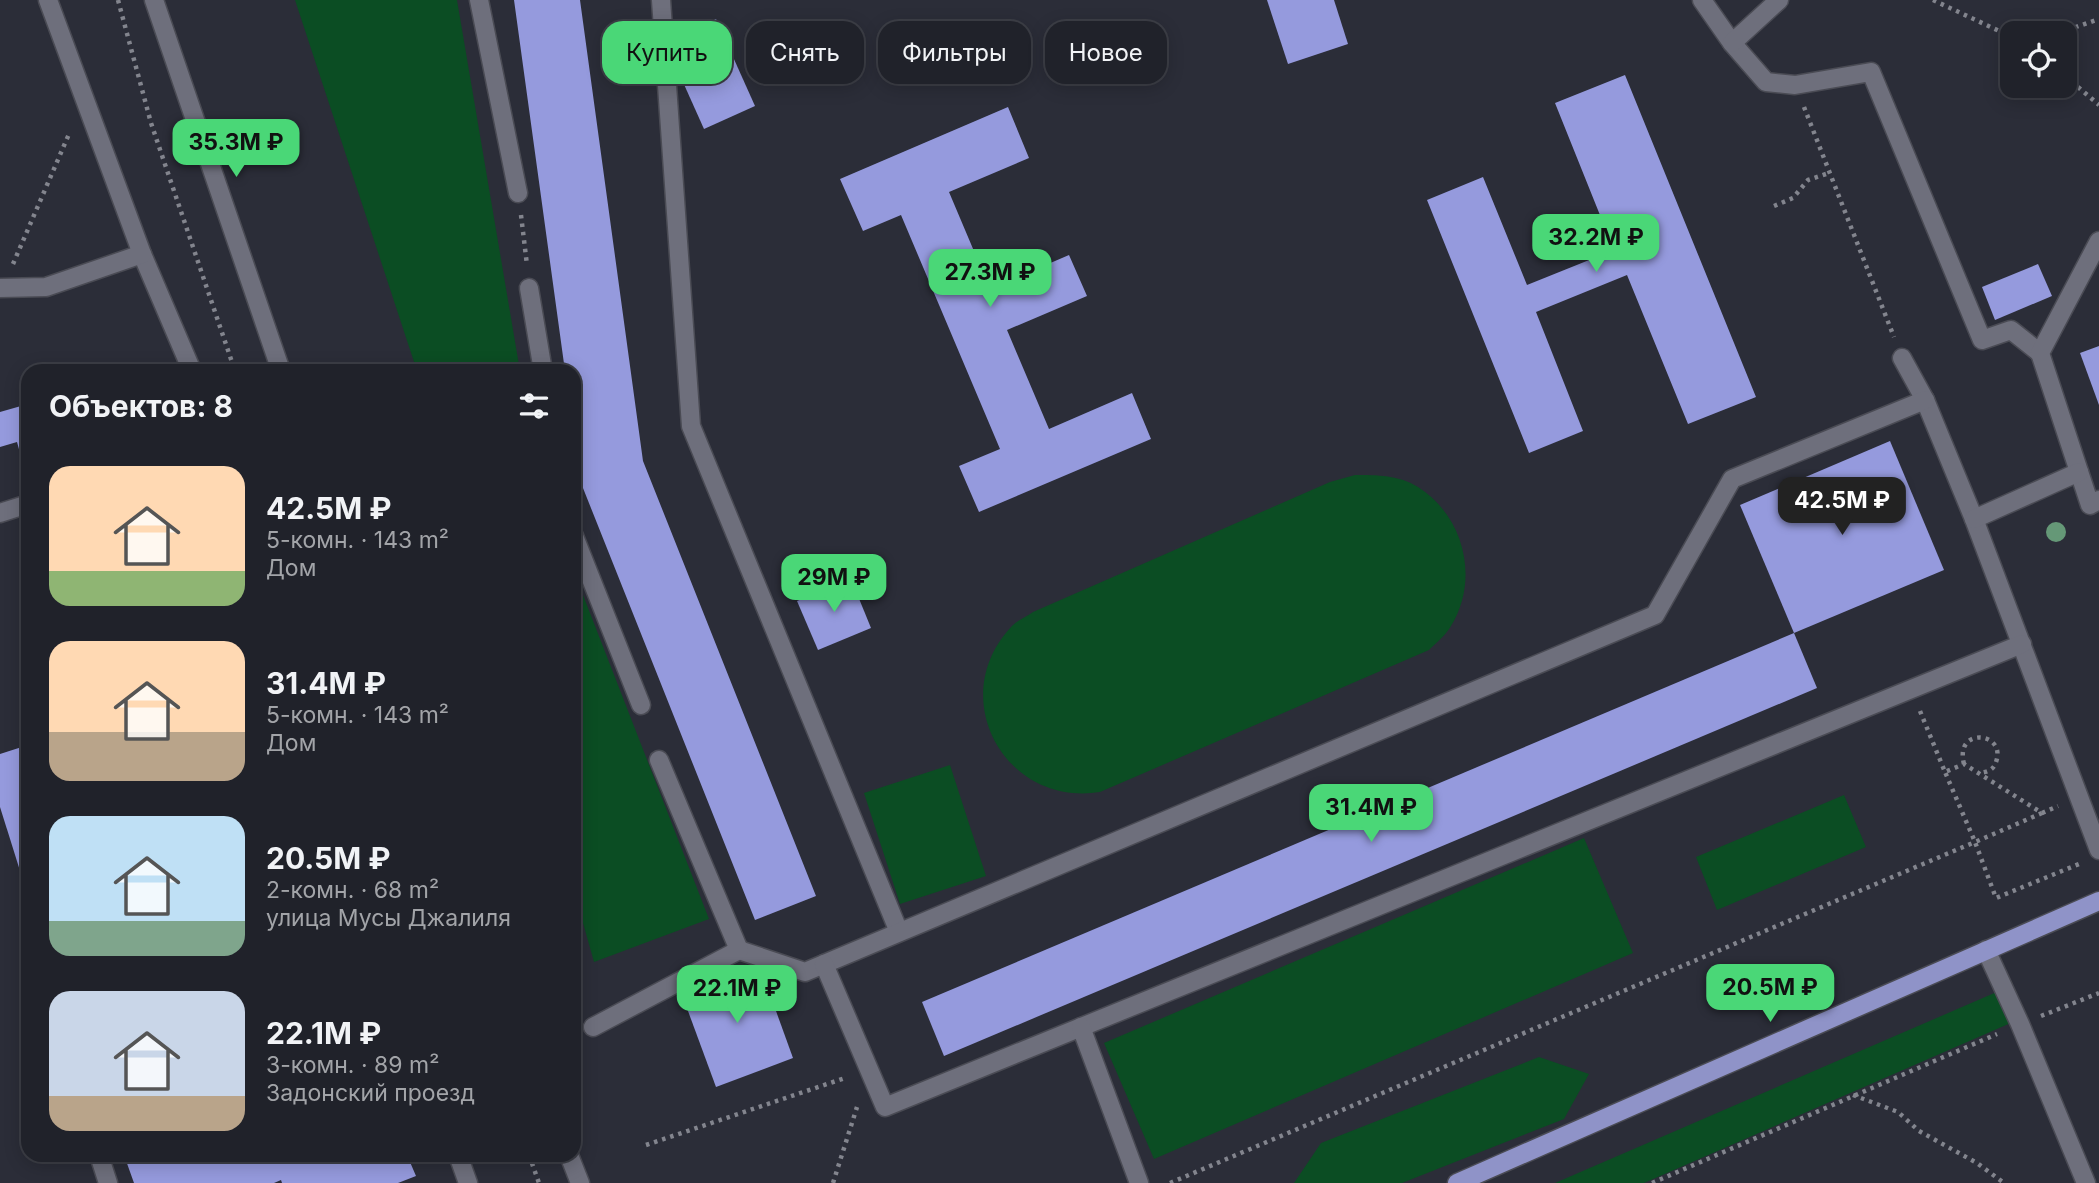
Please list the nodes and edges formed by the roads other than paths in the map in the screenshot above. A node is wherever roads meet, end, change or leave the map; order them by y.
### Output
1 (48, 0) edge
2 (154, 0) edge
3 (479, 0) edge
4 (661, 0) edge
5 (1702, 0) edge
6 (1779, 0) edge
7 (1732, 43) junction
8 (518, 193) road end
9 (2099, 242) edge
10 (142, 254) junction
11 (2, 288) edge
12 (529, 288) road end
13 (2040, 353) junction
14 (1902, 358) road end
15 (189, 364) edge
16 (279, 364) edge
17 (542, 364) edge
18 (1925, 400) junction
19 (2079, 472) junction
20 (2099, 500) edge
21 (21, 506) edge
22 (0, 513) edge
23 (1974, 519) junction
24 (581, 554) edge
25 (2022, 644) junction
26 (641, 705) dead end
27 (659, 760) dead end
28 (2093, 855) edge
29 (2099, 901) edge
30 (899, 932) junction
31 (739, 950) junction
32 (1986, 950) junction
33 (824, 964) junction
34 (593, 1027) dead end
35 (1081, 1027) junction
36 (101, 1162) edge
37 (460, 1162) edge
38 (572, 1162) edge
39 (108, 1183) edge
40 (468, 1183) edge
41 (580, 1183) edge
42 (1139, 1183) edge
43 (1457, 1183) edge
44 (2086, 1183) edge

1 - 10 street
2 - 16 street
3 - 8 street
4 - 30 street
5 - 7 street
6 - 7 street
7 - 13 street
9 - 13 street
10 - 11 street
10 - 15 street
12 - 17 street
13 - 19 street
14 - 18 street
18 - 23 street
18 - 30 street
19 - 20 street
19 - 23 street
21 - 22 street
23 - 25 street
24 - 26 street
25 - 28 street
25 - 35 street
27 - 31 street
29 - 32 main road
30 - 33 street
31 - 33 street
31 - 34 street
32 - 43 main road
32 - 44 street
33 - 35 street
35 - 42 street
36 - 39 street
37 - 40 street
38 - 41 street

